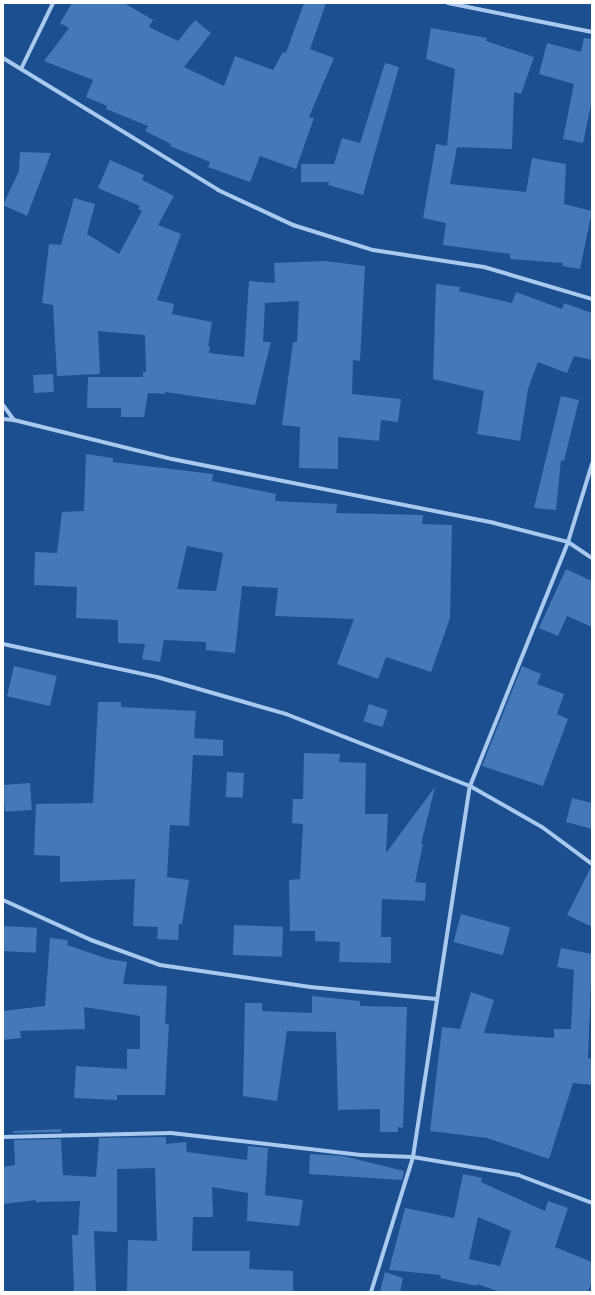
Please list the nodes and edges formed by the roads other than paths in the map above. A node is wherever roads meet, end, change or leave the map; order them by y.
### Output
1 (54, 3) edge
2 (448, 3) edge
3 (592, 32) edge
4 (3, 58) edge
5 (21, 69) junction
6 (592, 299) edge
7 (3, 404) edge
8 (3, 419) edge
9 (14, 420) junction
10 (592, 464) edge
11 (568, 542) junction
12 (592, 558) edge
13 (3, 644) edge
14 (470, 786) junction
15 (592, 864) edge
16 (3, 900) edge
17 (436, 999) junction
18 (3, 1137) edge
19 (413, 1157) junction
20 (592, 1203) edge
21 (371, 1292) edge

1 - 5 street
2 - 3 street
4 - 5 street
5 - 6 street
7 - 9 street
8 - 9 street
9 - 11 street
10 - 11 street
11 - 12 street
11 - 14 street
13 - 14 street
14 - 15 street
14 - 17 street
16 - 17 street
17 - 19 street
18 - 19 street
19 - 20 street
19 - 21 street

